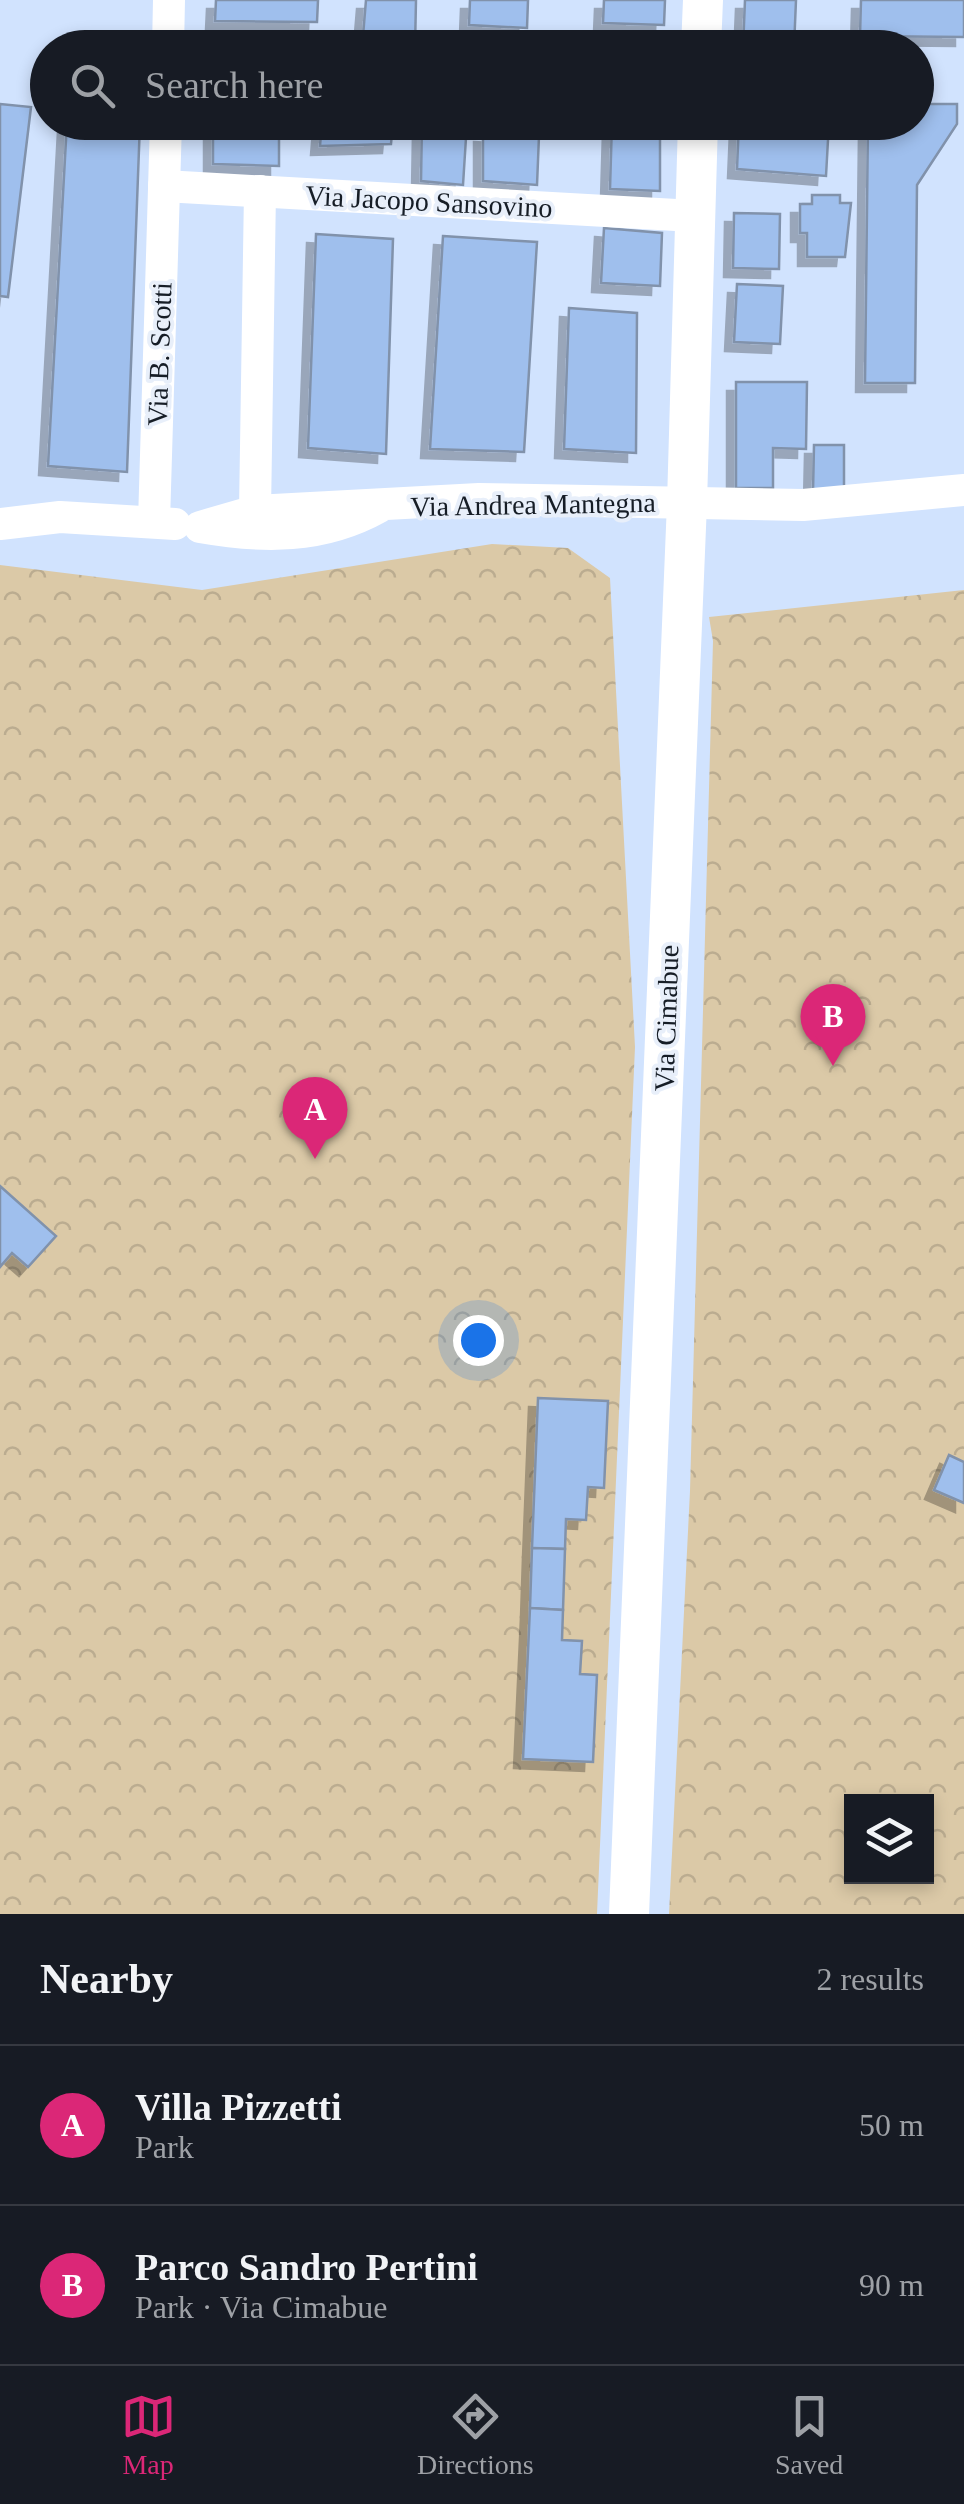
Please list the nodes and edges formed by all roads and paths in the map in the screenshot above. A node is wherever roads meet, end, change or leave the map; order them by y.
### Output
1 (169, 0) edge
2 (702, 0) edge
3 (168, 30) edge
4 (701, 30) edge
5 (165, 140) edge
6 (697, 140) edge
7 (164, 186) junction
8 (260, 192) junction
9 (694, 216) junction
10 (964, 490) edge
11 (687, 503) junction
12 (0, 504) edge
13 (379, 507) junction
14 (255, 511) junction
15 (60, 517) junction
16 (154, 522) junction
17 (0, 524) edge
18 (200, 527) junction
19 (630, 1914) edge

1 - 3 street
2 - 4 main road
5 - 7 street, Via B. Scotti
6 - 9 main road, Via Cimabue
7 - 8 street, Via Jacopo Sansovino
7 - 16 street, Via B. Scotti
8 - 9 street, Via Jacopo Sansovino
8 - 14 street
9 - 11 main road, Via Cimabue
10 - 11 street, Via Andrea Mantegna
11 - 13 street, Via Andrea Mantegna
11 - 19 main road, Via Cimabue
12 - 15 street, Via Andrea Mantegna
13 - 14 street, Via Andrea Mantegna
13 - 18 street, Via Andrea Mantegna
14 - 18 street, Via Andrea Mantegna
15 - 16 street, Via Andrea Mantegna
15 - 17 street, Via Andrea Mantegna
16 - 18 street, Via Andrea Mantegna

